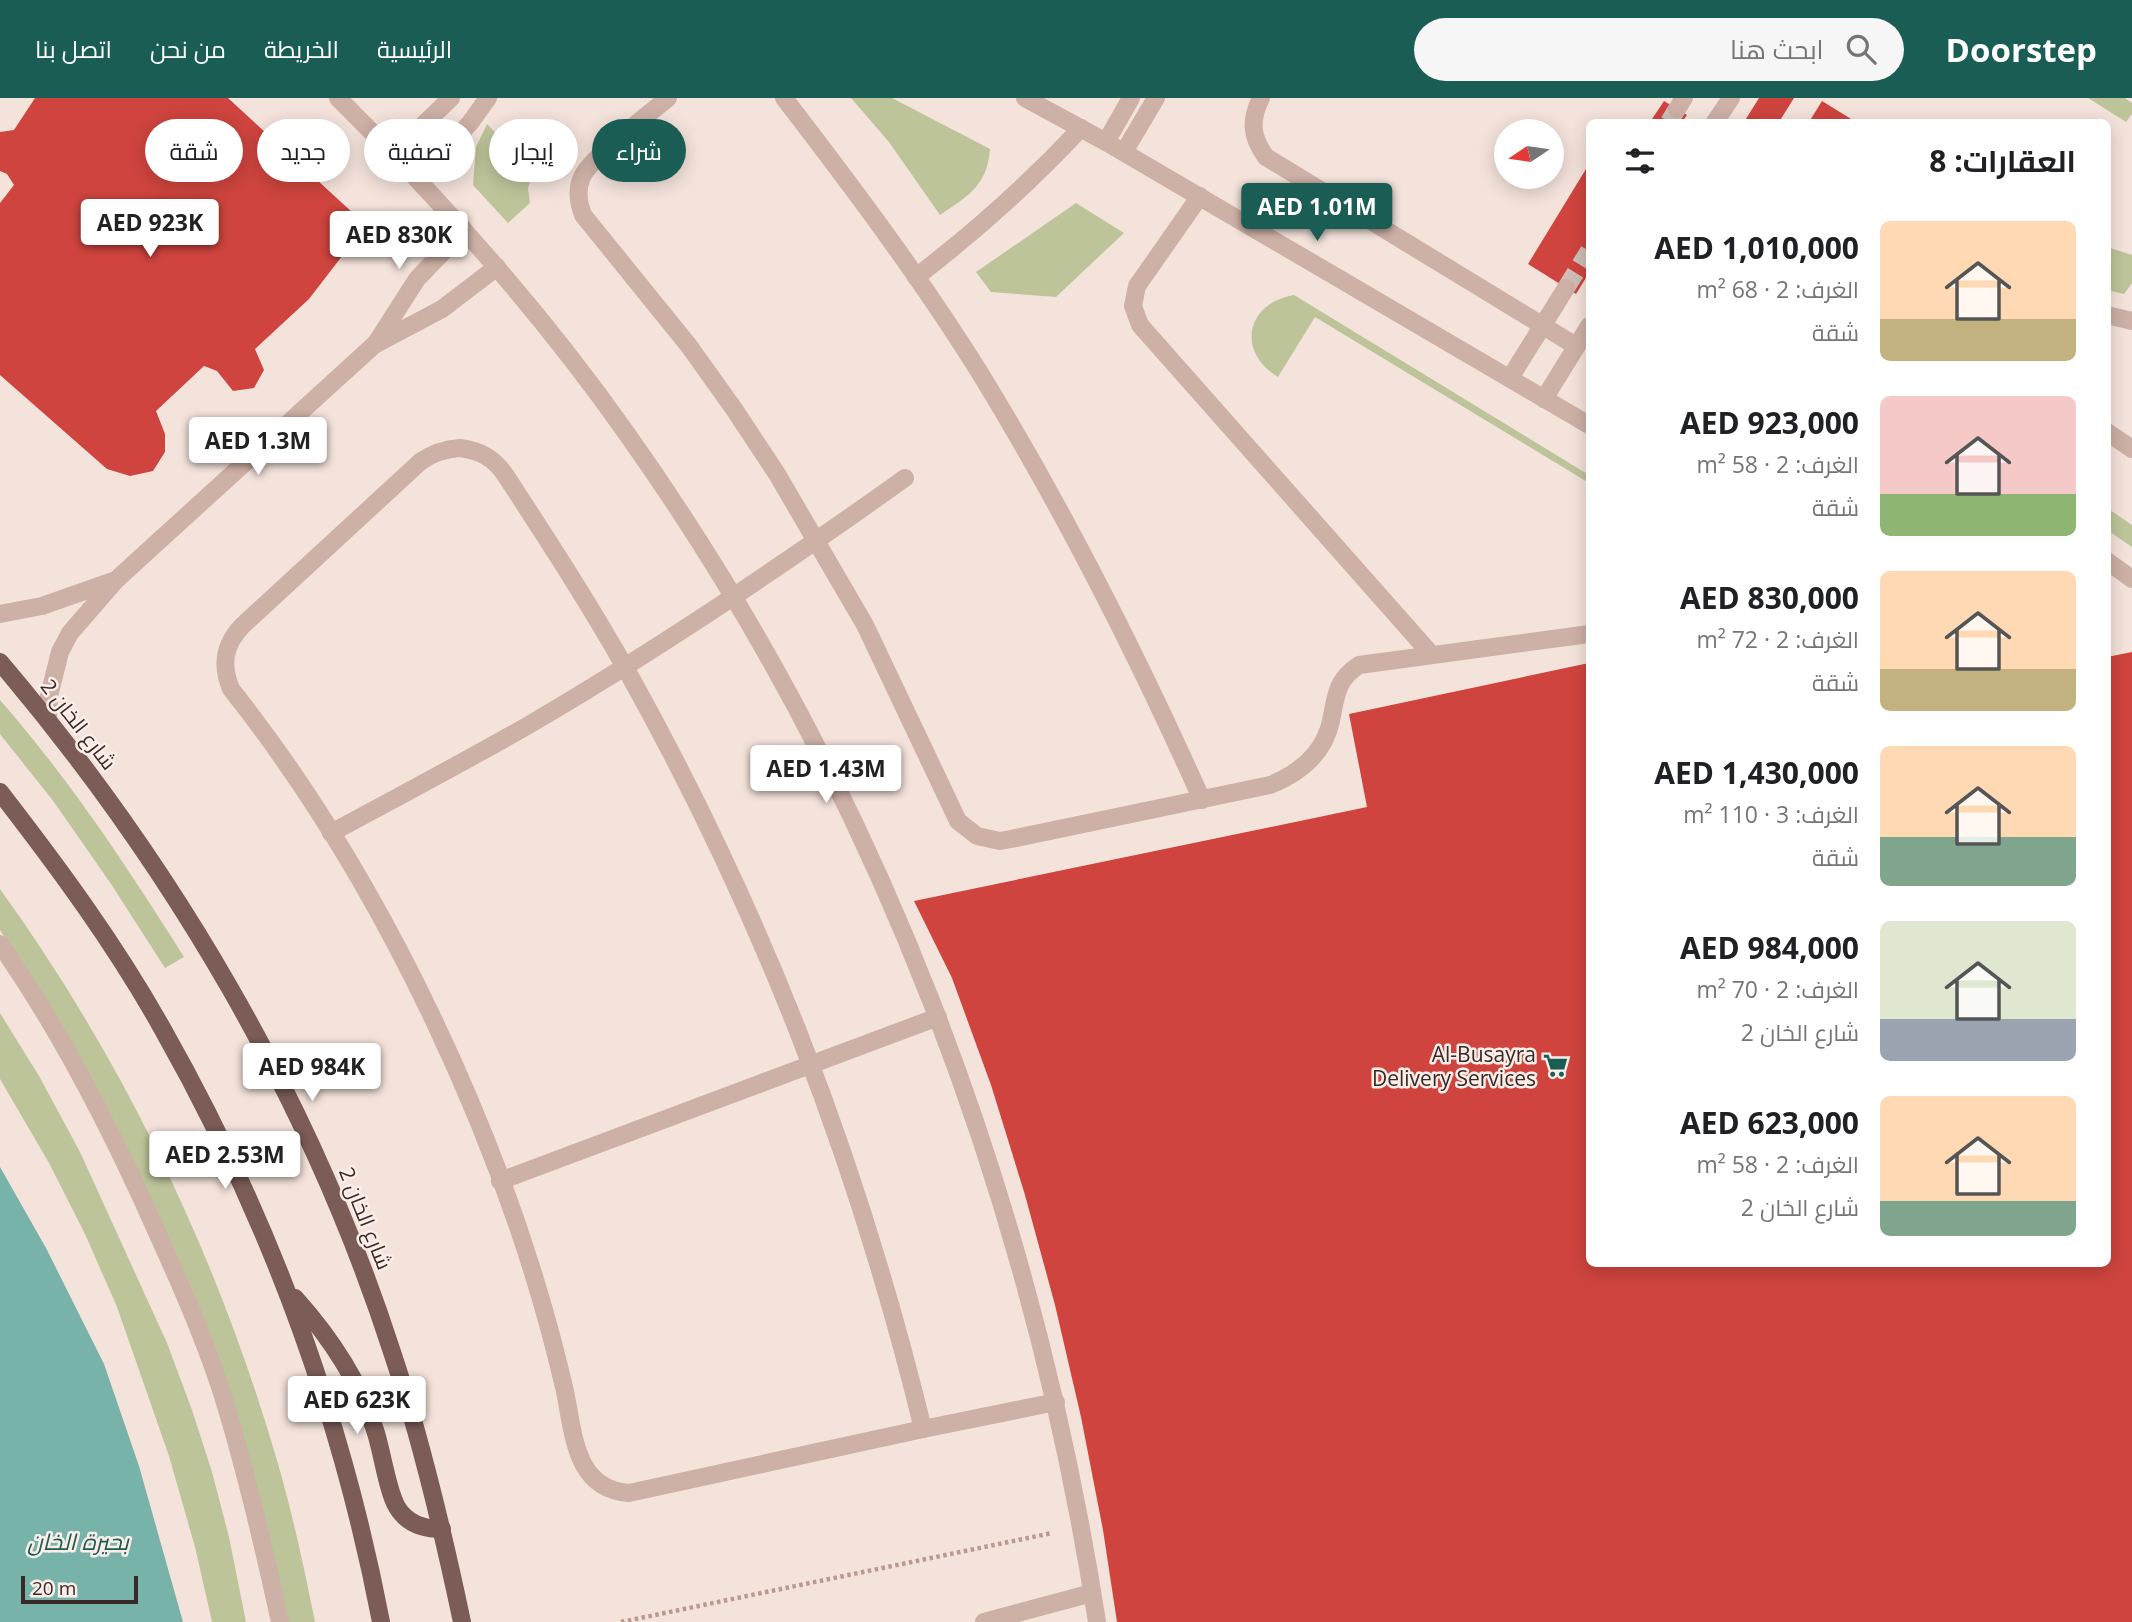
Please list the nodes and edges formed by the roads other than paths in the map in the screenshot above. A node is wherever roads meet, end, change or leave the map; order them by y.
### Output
1 (338, 98) edge
2 (451, 98) edge
3 (488, 98) edge
4 (668, 98) edge
5 (784, 98) edge
6 (1025, 98) edge
7 (1131, 98) edge
8 (1156, 98) edge
9 (1261, 98) edge
10 (1731, 98) edge
11 (1045, 103) edge
12 (429, 119) edge
13 (473, 119) edge
14 (1717, 119) edge
15 (364, 124) edge
16 (1081, 128) junction
17 (1106, 142) junction
18 (1124, 152) junction
19 (421, 182) edge
20 (1200, 196) junction
21 (464, 230) junction
22 (497, 267) junction
23 (916, 277) junction
24 (1566, 288) tunnel mouth
25 (2111, 315) edge
26 (2132, 321) edge
27 (1543, 326) junction
28 (1586, 331) edge
29 (374, 345) junction
30 (1576, 346) junction
31 (1510, 379) junction
32 (1544, 399) junction
33 (1586, 423) edge
34 (2111, 435) edge
35 (2132, 449) edge
36 (905, 478) dead end
37 (818, 541) junction
38 (2111, 564) edge
39 (2132, 579) edge
40 (116, 580) junction
41 (734, 597) junction
42 (0, 614) edge
43 (1586, 634) edge
44 (1431, 654) junction
45 (0, 662) edge
46 (625, 666) junction
47 (48, 718) junction
48 (0, 792) edge
49 (1202, 800) junction
50 (331, 833) junction
51 (0, 944) edge
52 (938, 1017) junction
53 (813, 1065) junction
54 (500, 1181) junction
55 (288, 1290) junction
56 (1056, 1402) junction
57 (923, 1429) junction
58 (442, 1530) junction
59 (1092, 1592) junction
60 (280, 1622) edge
61 (381, 1622) edge
62 (462, 1622) edge
63 (984, 1622) edge
64 (1097, 1622) edge

1 - 15 street
2 - 12 street
3 - 13 street
4 - 37 street
5 - 23 street
6 - 11 street
7 - 17 street
8 - 18 street
9 - 27 street
10 - 14 street
11 - 16 street
16 - 17 street
16 - 23 street
17 - 18 street
18 - 20 street
19 - 21 street
20 - 31 street
20 - 44 street
21 - 22 street
21 - 29 street
22 - 29 street
22 - 41 street
23 - 49 street
24 - 27 street
25 - 26 street
27 - 30 street
27 - 31 street
28 - 30 street
29 - 40 street
30 - 32 street
31 - 32 street
32 - 33 street
34 - 35 street
36 - 37 street
37 - 41 street
37 - 49 street
38 - 39 street
40 - 42 street
40 - 47 street
41 - 46 street
41 - 52 street
43 - 44 street
44 - 49 street
45 - 47 main road, شارع الخان 2
46 - 50 street
46 - 50 street
46 - 53 street
47 - 58 main road, شارع الخان 2
48 - 55 main road
50 - 54 street
51 - 60 street
52 - 53 street
52 - 56 street
53 - 54 street
53 - 57 street
54 - 57 street
55 - 58 main road
55 - 61 main road
56 - 57 street
56 - 59 street
58 - 62 main road, شارع الخان 2
59 - 63 street
59 - 64 street

